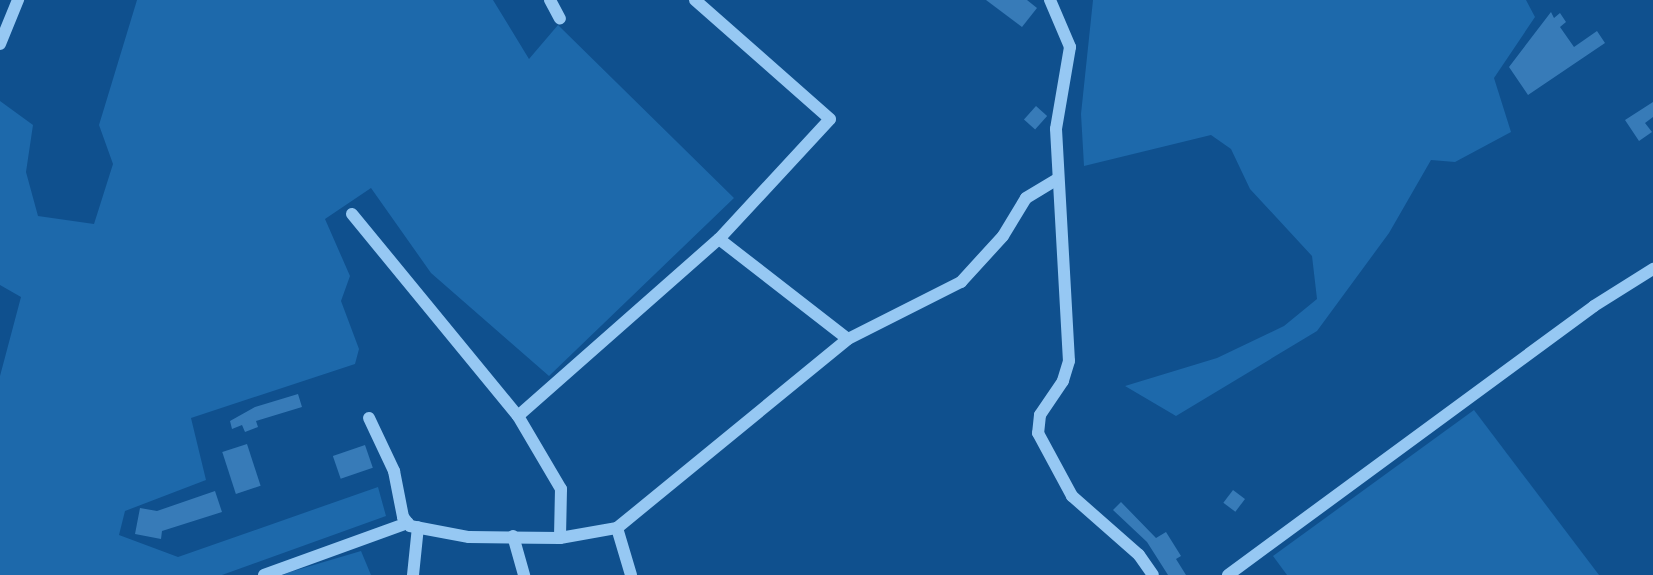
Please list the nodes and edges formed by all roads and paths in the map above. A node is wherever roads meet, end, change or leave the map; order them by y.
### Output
1 (18, 0) edge
2 (550, 0) edge
3 (695, 0) edge
4 (1050, 0) edge
5 (560, 19) dead end
6 (0, 44) edge
7 (1058, 179) junction
8 (352, 214) dead end
9 (719, 239) junction
10 (1653, 269) edge
11 (848, 339) junction
12 (518, 416) junction
13 (369, 418) dead end
14 (413, 525) junction
15 (617, 528) junction
16 (513, 536) junction
17 (560, 538) junction
18 (264, 575) edge
19 (413, 575) edge
20 (524, 575) edge
21 (631, 575) edge
22 (1153, 575) edge
23 (1228, 575) edge

1 - 6 street
2 - 5 street
3 - 9 street
4 - 7 street
7 - 11 street
7 - 22 street
8 - 12 street
9 - 11 street
9 - 12 street
10 - 23 street
11 - 15 street
12 - 17 street
13 - 14 street
14 - 16 street
14 - 18 street
14 - 19 street
15 - 17 street
15 - 21 street
16 - 17 street
16 - 20 street

